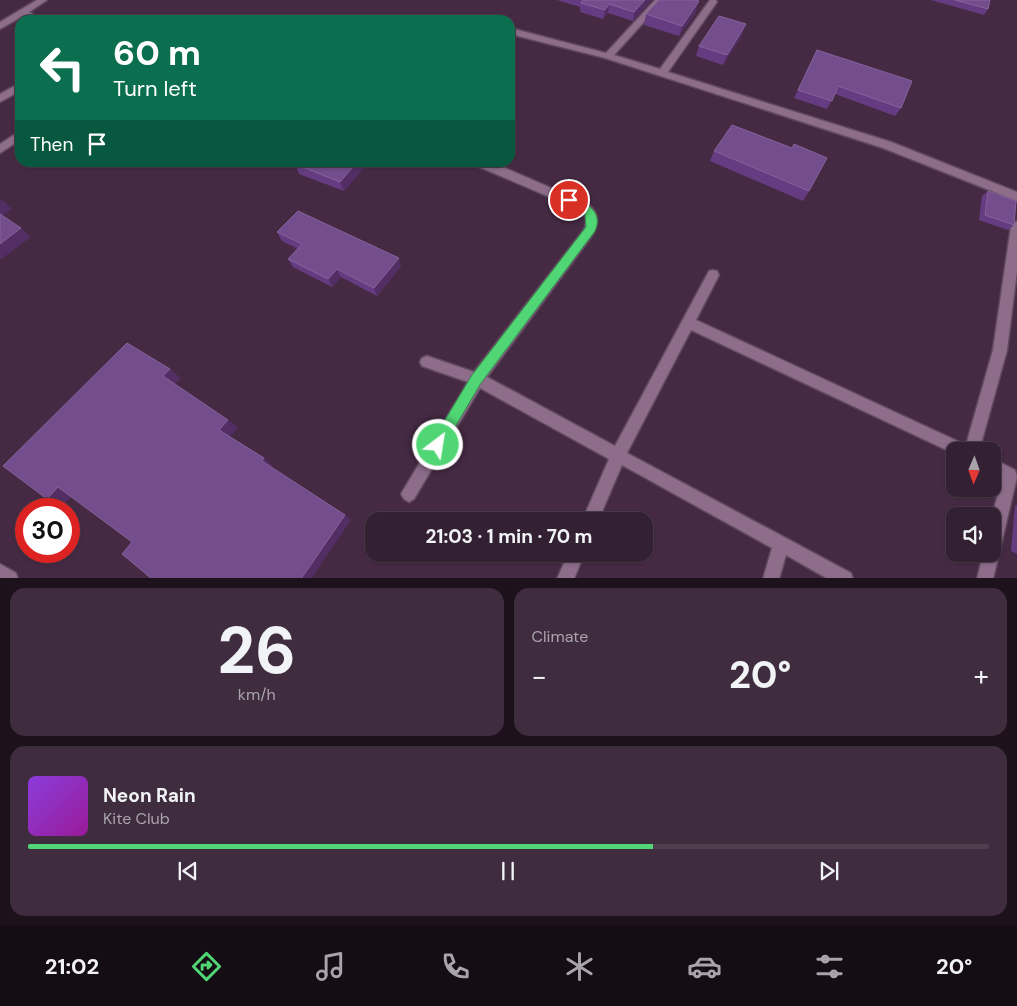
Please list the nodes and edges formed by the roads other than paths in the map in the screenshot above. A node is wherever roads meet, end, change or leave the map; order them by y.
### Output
1 (43, 0) edge
2 (660, 0) edge
3 (712, 2) dead end
4 (23, 13) junction
5 (19, 15) edge
6 (28, 15) edge
7 (15, 18) edge
8 (0, 26) edge
9 (515, 32) edge
10 (608, 56) junction
11 (662, 73) junction
12 (15, 89) edge
13 (0, 99) edge
14 (15, 138) edge
15 (0, 149) edge
16 (491, 167) edge
17 (1017, 197) edge
18 (1017, 226) edge
19 (713, 274) dead end
20 (689, 323) junction
21 (427, 362) dead end
22 (477, 379) junction
23 (974, 442) edge
24 (946, 443) edge
25 (619, 454) junction
26 (1001, 470) edge
27 (1014, 476) edge
28 (409, 494) dead end
29 (594, 512) edge
30 (1001, 519) edge
31 (781, 542) junction
32 (572, 562) edge
33 (989, 562) edge
34 (0, 572) edge
35 (10, 578) edge
36 (565, 578) edge
37 (771, 578) edge
38 (845, 578) edge
39 (985, 578) edge

1 - 4 street
2 - 10 street
3 - 11 street
4 - 5 street
4 - 6 street
7 - 8 street
9 - 10 street
10 - 11 street
11 - 17 street
12 - 13 street
14 - 15 street
16 - 22 street
18 - 23 street
19 - 20 street
20 - 24 street
20 - 25 street
21 - 22 street
22 - 25 street
22 - 28 street
25 - 29 street
25 - 31 street
26 - 27 street
27 - 30 street
31 - 37 street
31 - 38 street
32 - 36 street
33 - 39 street
34 - 35 street

